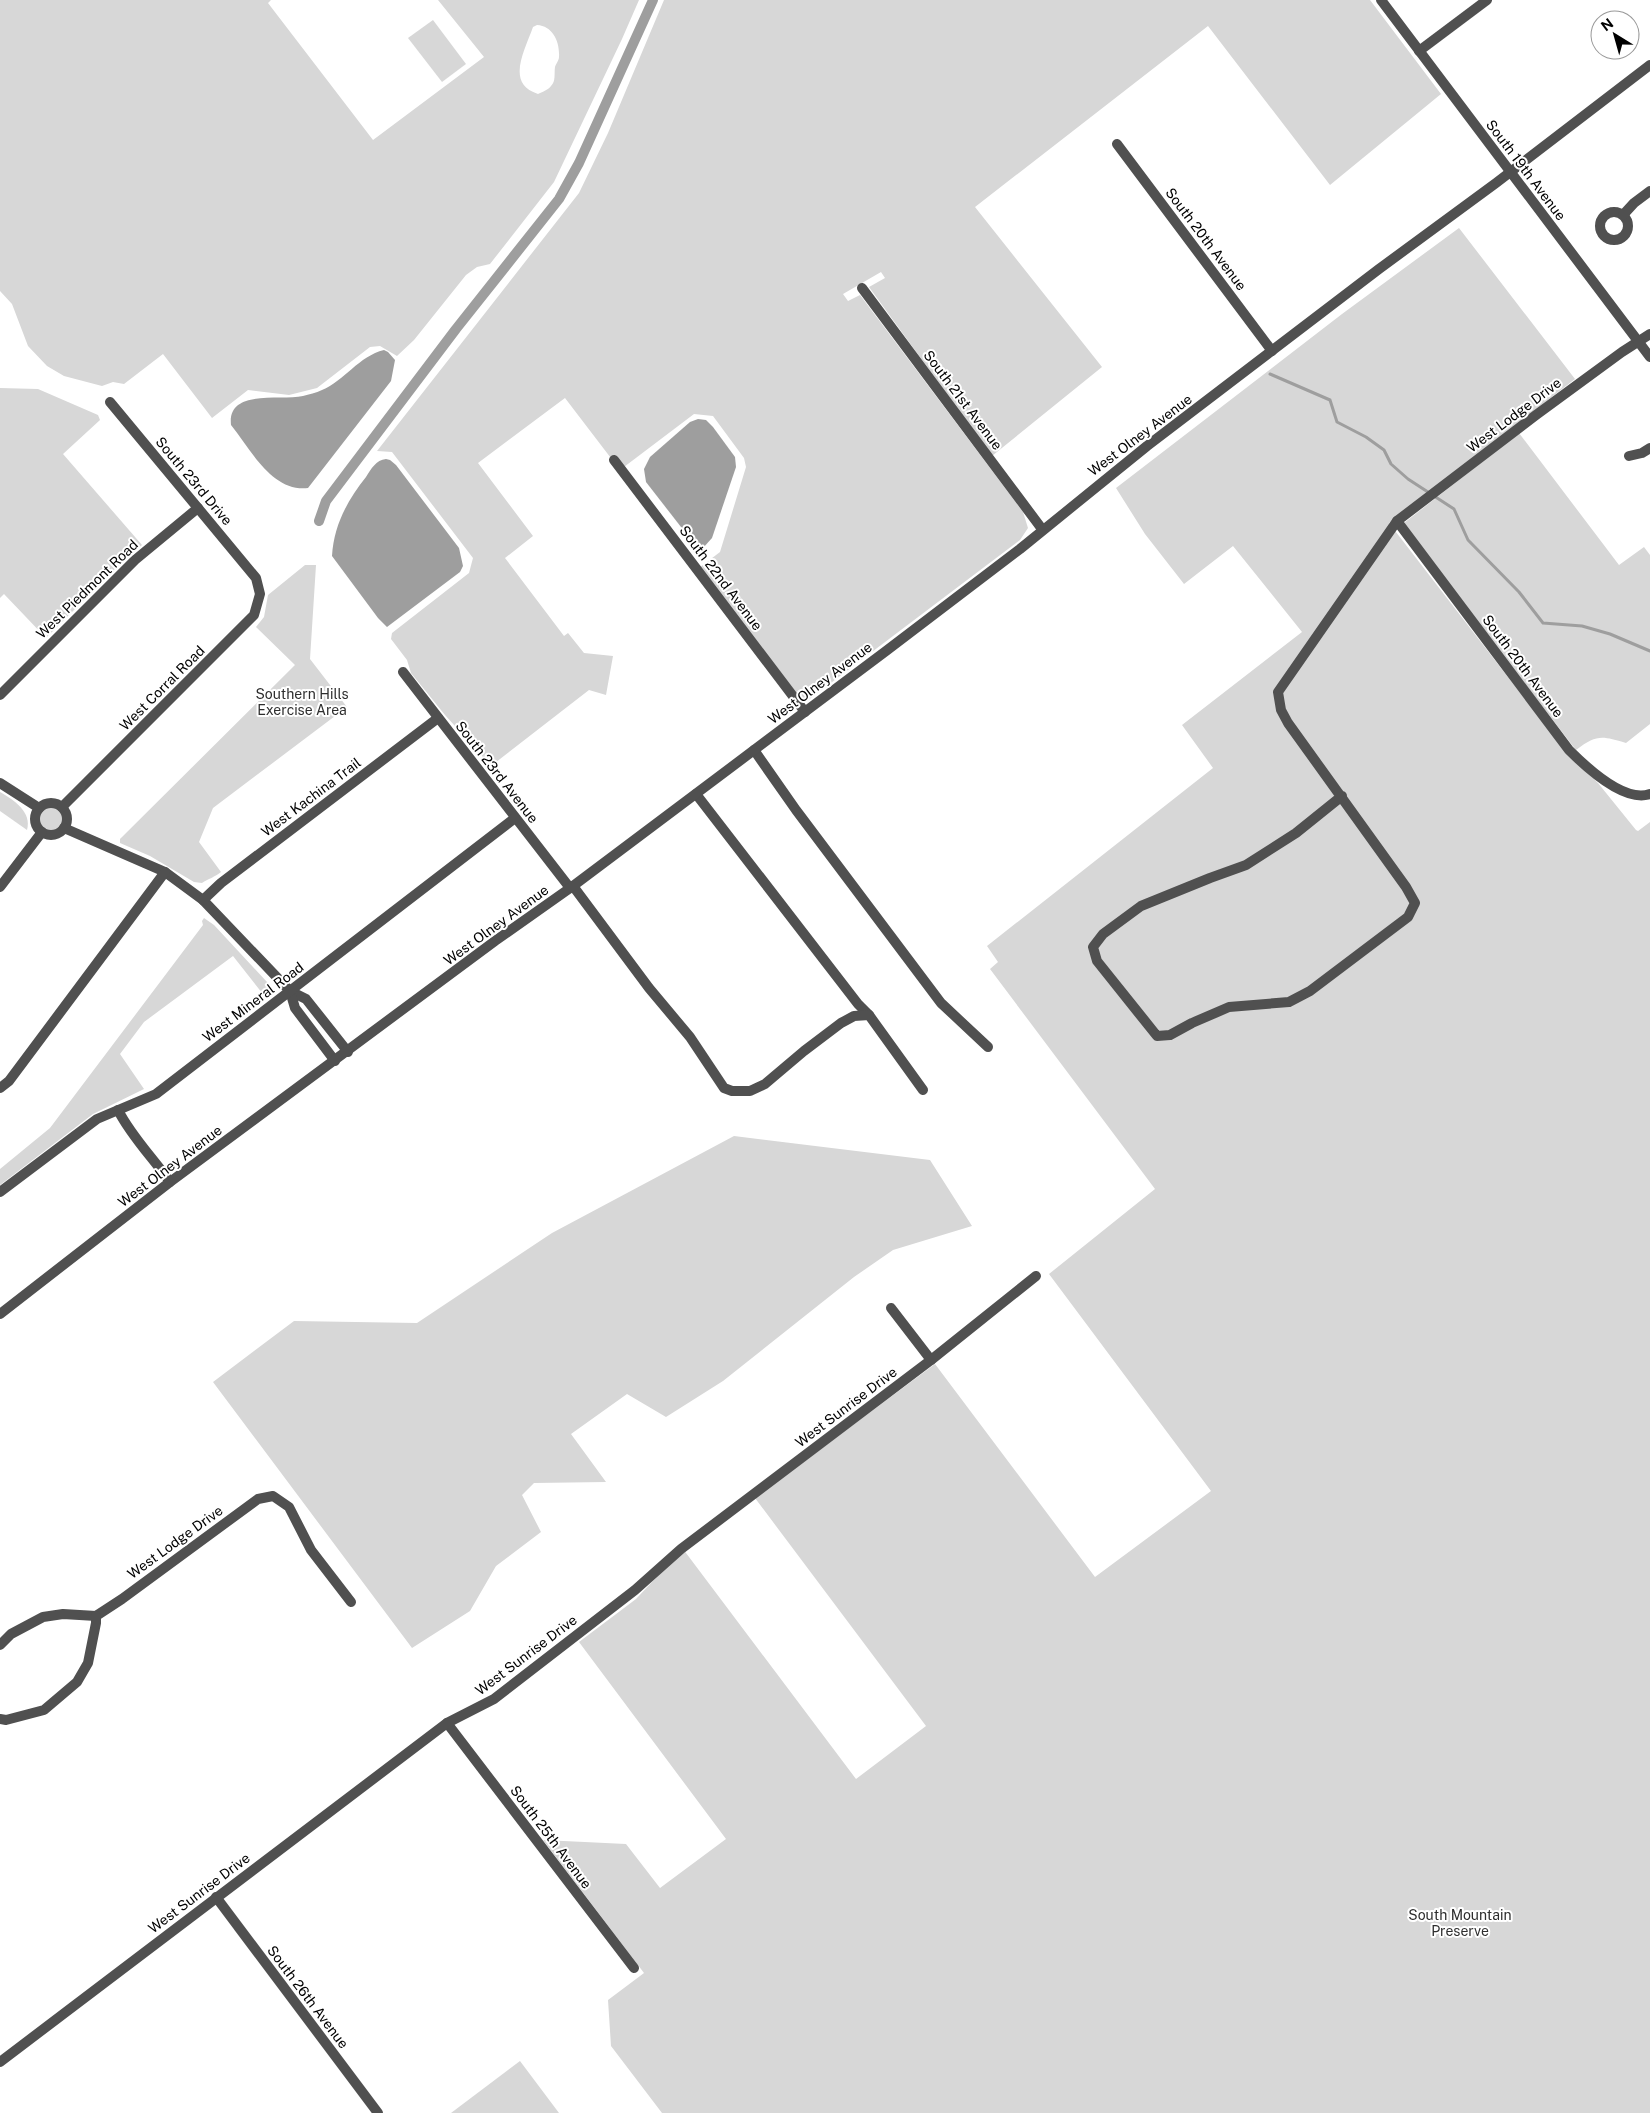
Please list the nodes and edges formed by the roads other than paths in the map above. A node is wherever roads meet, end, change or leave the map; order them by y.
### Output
1 (1381, 0) edge
2 (1487, 0) edge
3 (1419, 52) junction
4 (1650, 65) edge
5 (1117, 144) dead end
6 (1510, 172) junction
7 (1650, 191) edge
8 (1623, 215) dead end
9 (862, 288) dead end
10 (1650, 334) edge
11 (1639, 342) junction
12 (1272, 351) junction
13 (1650, 357) edge
14 (110, 402) dead end
15 (1650, 448) edge
16 (1629, 456) dead end
17 (614, 460) dead end
18 (198, 508) junction
19 (1397, 522) junction
20 (1042, 529) junction
21 (256, 578) joint
22 (403, 672) dead end
23 (0, 694) edge
24 (805, 712) junction
25 (438, 718) junction
26 (754, 750) junction
27 (0, 783) edge
28 (696, 794) junction
29 (1650, 794) edge
30 (1342, 796) junction
31 (62, 807) junction
32 (39, 808) junction
33 (515, 818) junction
34 (64, 828) junction
35 (42, 832) junction
36 (165, 872) junction
37 (572, 887) junction
38 (0, 888) edge
39 (203, 900) junction
40 (290, 991) junction
41 (868, 1015) junction
42 (320, 1016) junction
43 (308, 1024) junction
44 (988, 1046) dead end
45 (348, 1052) junction
46 (335, 1061) junction
47 (0, 1088) edge
48 (923, 1090) dead end
49 (118, 1110) junction
50 (170, 1182) junction
51 (0, 1192) edge
52 (1036, 1276) dead end
53 (891, 1308) dead end
54 (0, 1314) edge
55 (931, 1360) junction
56 (351, 1602) dead end
57 (96, 1616) junction
58 (0, 1645) edge
59 (0, 1719) edge
60 (447, 1724) junction
61 (216, 1897) junction
62 (634, 1968) dead end
63 (0, 2062) edge
64 (378, 2113) edge

1 - 3 street, South 19th Avenue
2 - 3 street
3 - 6 street, South 19th Avenue
4 - 6 street, West Olney Avenue
5 - 12 street, South 20th Avenue
6 - 11 street, South 19th Avenue
6 - 12 street, West Olney Avenue
7 - 8 street
9 - 20 street, South 21st Avenue
10 - 11 street, West Lodge Drive
11 - 13 street, South 19th Avenue
11 - 19 street, West Lodge Drive
12 - 20 street, West Olney Avenue
14 - 18 street, South 23rd Drive
15 - 16 street
17 - 24 street, South 22nd Avenue
18 - 21 street, South 23rd Drive
18 - 23 street, West Piedmont Road
19 - 29 street, South 20th Avenue
19 - 30 street, West Lodge Drive
20 - 24 street, West Olney Avenue
21 - 31 street, West Corral Road
22 - 25 street, South 23rd Avenue
24 - 26 street, West Olney Avenue
25 - 33 street, South 23rd Avenue
25 - 39 street, West Kachina Trail
26 - 28 street, West Olney Avenue
26 - 44 street
27 - 32 street
28 - 37 street, West Olney Avenue
28 - 41 street
30 - 30 street
31 - 32 street
31 - 34 street
32 - 35 street
33 - 37 street, South 23rd Avenue
33 - 40 street, West Mineral Road
34 - 35 street
34 - 36 street
35 - 38 street
36 - 39 street
36 - 47 street
37 - 41 street, South 23rd Avenue
37 - 45 street, West Olney Avenue
39 - 40 street
40 - 42 street
40 - 43 street
40 - 49 street, West Mineral Road
41 - 48 street
42 - 43 street
42 - 45 street
43 - 46 street
45 - 46 street, West Olney Avenue
46 - 50 street, West Olney Avenue
49 - 50 street
49 - 51 street, West Mineral Road
50 - 54 street, West Olney Avenue
52 - 55 street, West Sunrise Drive
53 - 55 street
55 - 60 street, West Sunrise Drive
56 - 57 street, West Lodge Drive
57 - 58 street
57 - 59 street
60 - 61 street, West Sunrise Drive
60 - 62 street, South 25th Avenue
61 - 63 street, West Sunrise Drive
61 - 64 street, South 26th Avenue

